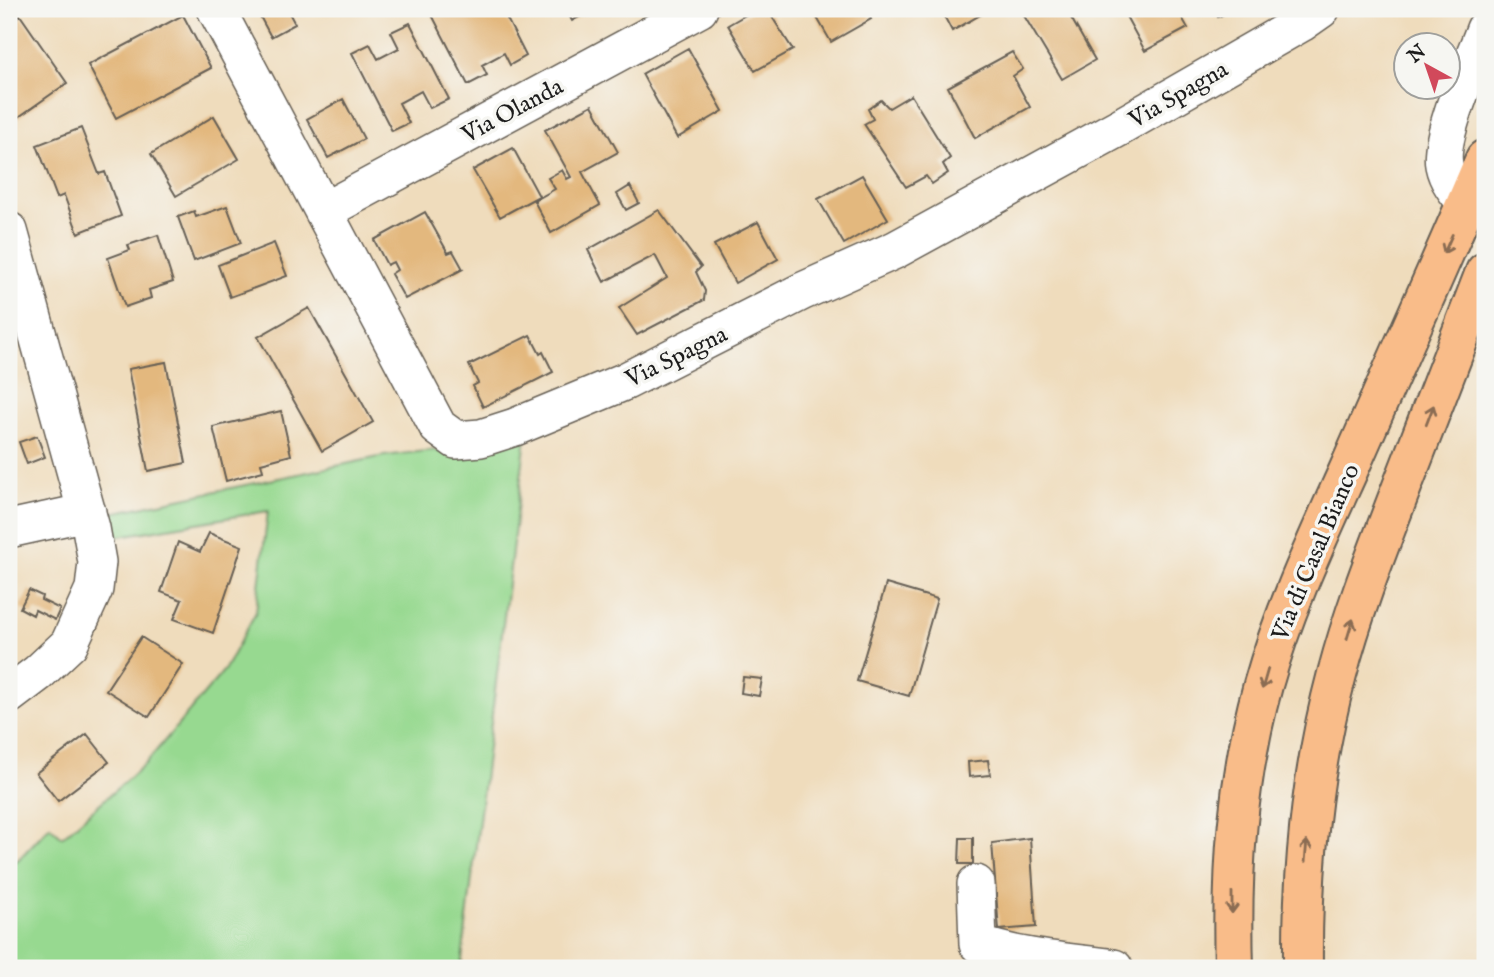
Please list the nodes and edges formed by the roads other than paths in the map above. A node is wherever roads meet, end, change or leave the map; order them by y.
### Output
1 (216, 9) edge
2 (699, 9) edge
3 (1321, 9) edge
4 (1485, 29) edge
5 (1485, 159) edge
6 (1466, 204) junction
7 (324, 211) junction
8 (9, 231) edge
9 (1485, 272) edge
10 (87, 512) junction
11 (9, 529) edge
12 (9, 695) edge
13 (976, 884) dead end
14 (1114, 968) edge
15 (1234, 968) edge
16 (1303, 968) edge

1 - 7 street, Via Spagna
2 - 7 street, Via Olanda
3 - 7 street, Via Spagna
4 - 6 street
5 - 6 main road, Via di Casal Bianco
6 -> 15 main road, Via di Casal Bianco
8 - 10 street
16 -> 9 main road
10 - 11 street
10 - 12 street
13 - 14 street

